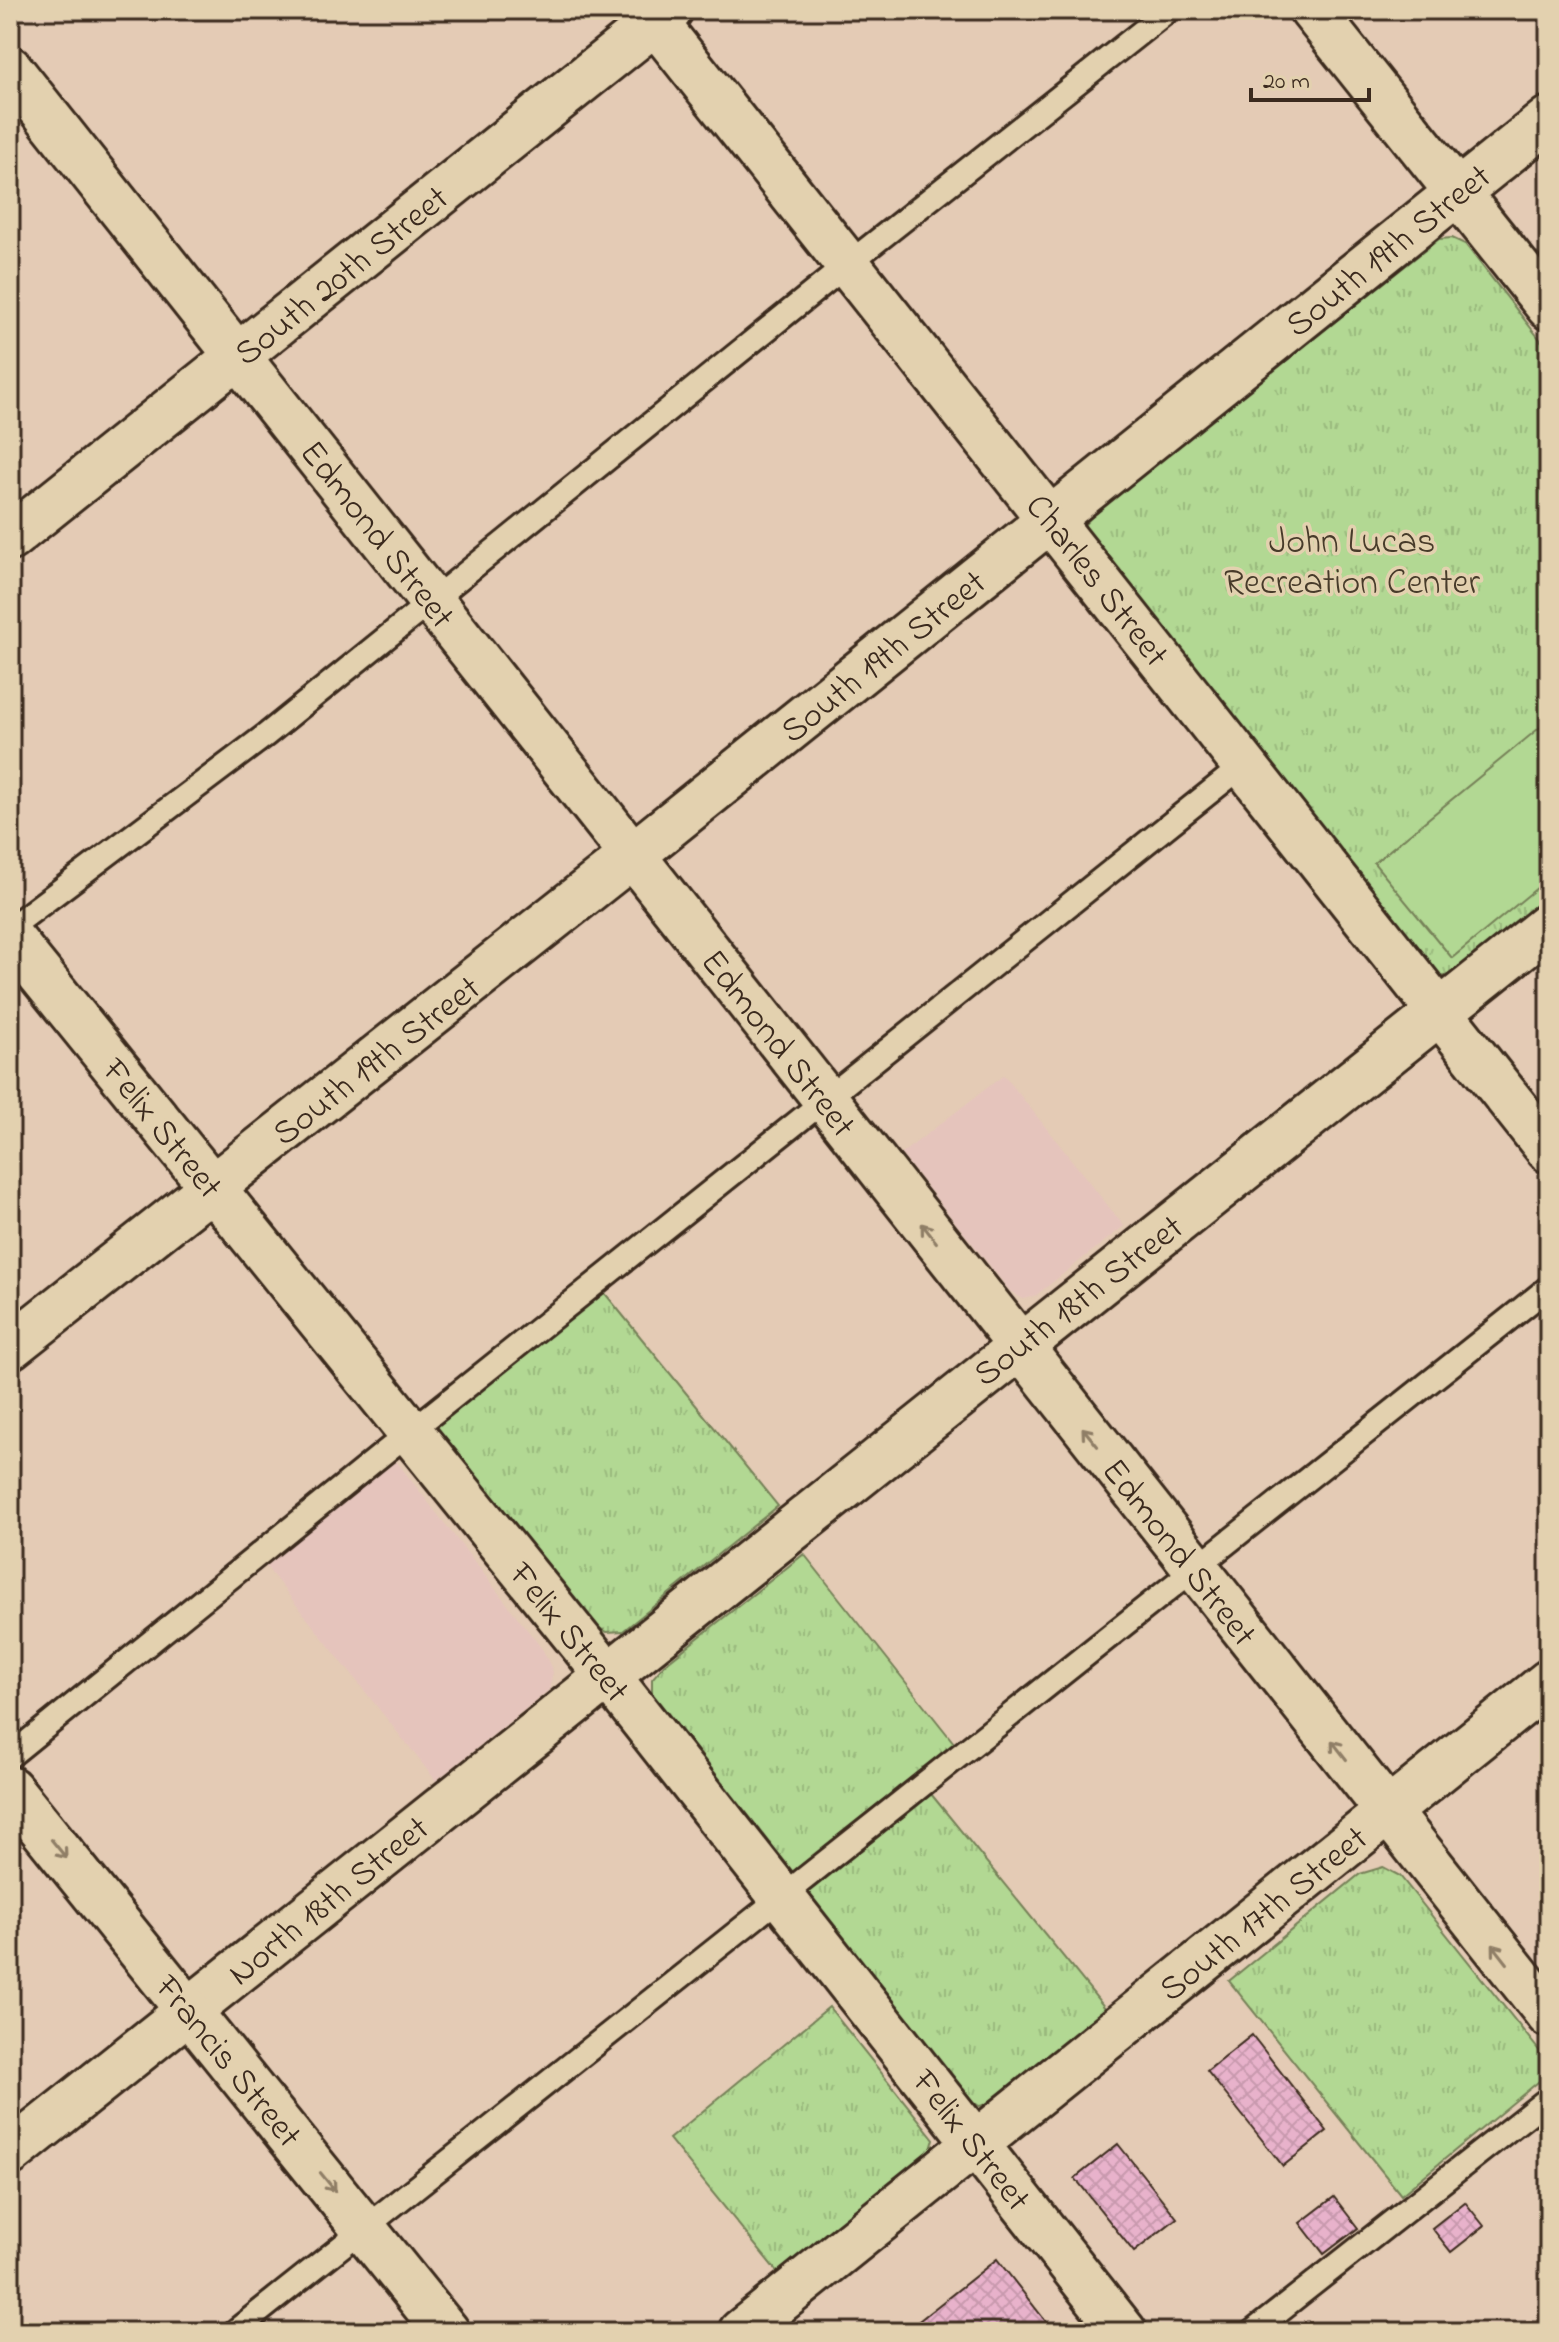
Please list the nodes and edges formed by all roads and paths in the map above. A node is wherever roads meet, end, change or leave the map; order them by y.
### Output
1 (1169, 10) edge
2 (1312, 10) edge
3 (657, 14) edge
4 (10, 69) edge
5 (1549, 119) edge
6 (1458, 192) junction
7 (848, 264) junction
8 (1549, 307) edge
9 (238, 355) junction
10 (1052, 520) junction
11 (10, 538) edge
12 (432, 600) junction
13 (1245, 764) junction
14 (634, 854) junction
15 (1549, 925) edge
16 (10, 928) edge
17 (10, 937) edge
18 (1440, 1011) junction
19 (825, 1099) junction
20 (1549, 1150) edge
21 (213, 1188) junction
22 (1549, 1287) edge
23 (1018, 1346) junction
24 (10, 1347) edge
25 (411, 1431) junction
26 (1197, 1570) junction
27 (607, 1675) junction
28 (1549, 1682) edge
29 (10, 1756) edge
30 (10, 1789) edge
31 (1388, 1812) junction
32 (781, 1895) junction
33 (189, 2009) junction
34 (1549, 2015) edge
35 (1549, 2098) edge
36 (975, 2142) junction
37 (10, 2153) edge
38 (365, 2227) junction
39 (234, 2332) edge
40 (447, 2332) edge
41 (741, 2332) edge
42 (1124, 2332) edge
43 (1252, 2332) edge

1 - 7 lane
2 - 6 street
3 - 7 street, Charles Street
3 - 9 street, South 20th Street
4 - 9 street, Edmond Street
5 - 6 street, South 19th Street
6 - 8 street
6 - 10 street, South 19th Street
7 - 10 street, Charles Street
7 - 12 lane
9 - 11 street, South 20th Street
9 - 12 street, Edmond Street
10 - 13 street, Charles Street
10 - 14 street, South 19th Street
12 - 14 street, Edmond Street
12 - 16 lane
13 - 18 street, Charles Street
13 - 19 lane
14 - 19 street, Edmond Street
14 - 21 street, South 19th Street
15 - 18 street, South 18th Street
17 - 21 street, Felix Street
18 - 20 street, Charles Street
18 - 23 street, South 18th Street
23 -> 19 street, Edmond Street
19 - 25 lane
21 - 24 street, South 19th Street
21 - 25 street, Felix Street
22 - 26 lane
26 -> 23 street, Edmond Street
23 - 27 street, South 18th Street
25 - 27 street, Felix Street
25 - 29 lane
31 -> 26 street, Edmond Street
26 - 32 lane
27 - 32 street, Felix Street
27 - 33 street, North 18th Street
28 - 31 street, South 17th Street
30 -> 33 street, Francis Street
34 -> 31 street, Edmond Street
31 - 36 street, South 17th Street
32 - 36 street, Felix Street
32 - 38 lane
33 - 37 street, North 18th Street
33 -> 38 street, Francis Street
35 - 43 lane
36 - 41 street, South 17th Street
36 - 42 street, Felix Street
38 - 39 lane
38 - 40 street, Francis Street

